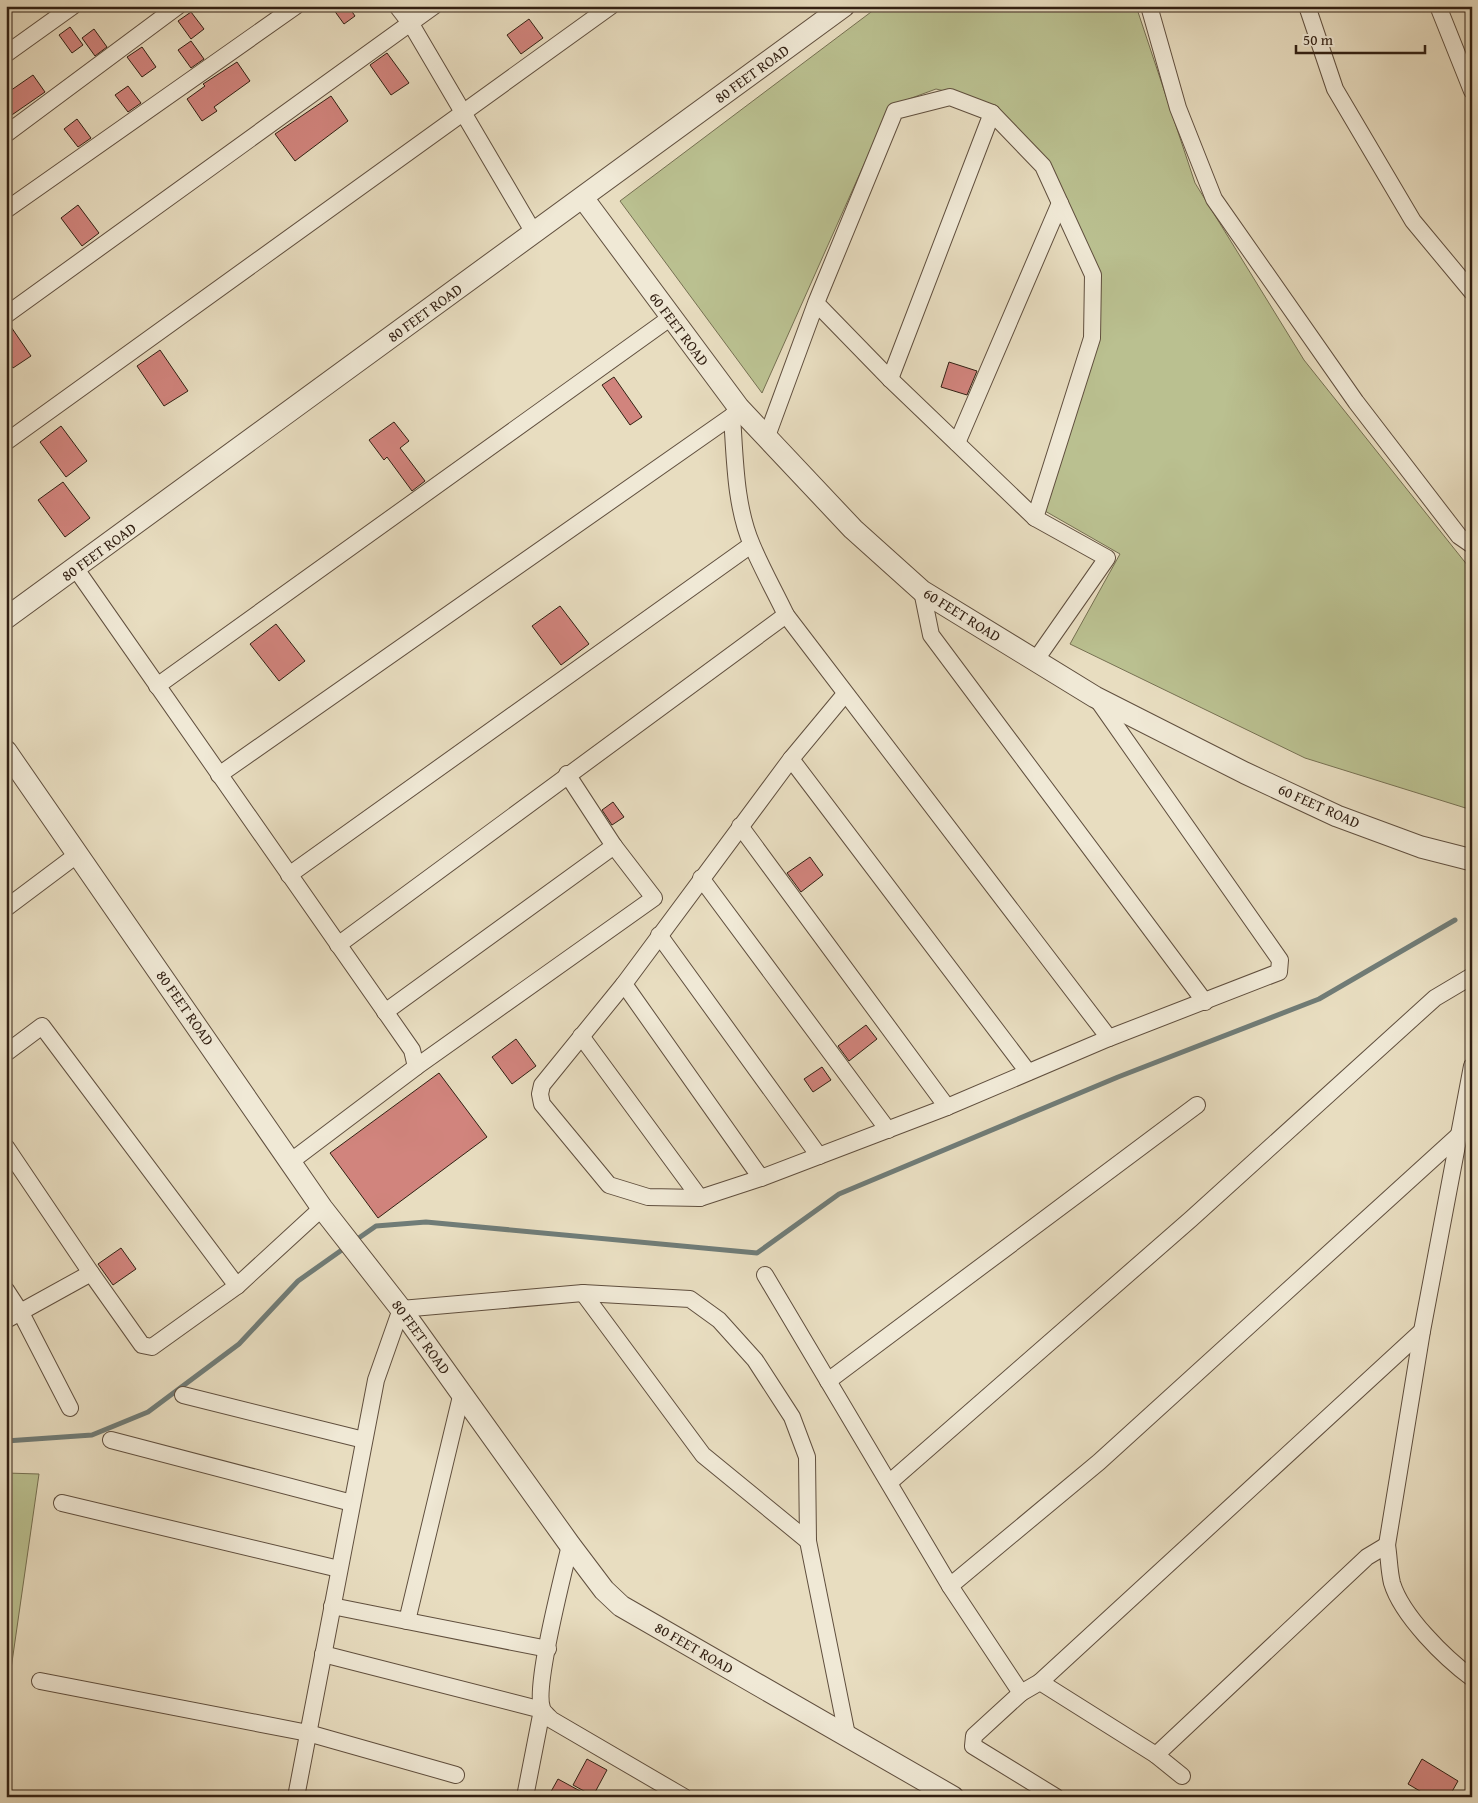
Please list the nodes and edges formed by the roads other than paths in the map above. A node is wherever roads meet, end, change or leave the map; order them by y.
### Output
1 (73, 6) edge
2 (178, 6) edge
3 (397, 6) edge
4 (434, 6) edge
5 (611, 6) edge
6 (844, 6) edge
7 (1149, 6) edge
8 (1307, 6) edge
9 (1438, 6) edge
10 (294, 7) edge
11 (411, 24) junction
12 (6, 54) edge
13 (1472, 91) edge
14 (463, 112) junction
15 (992, 113) junction
16 (6, 134) edge
17 (583, 198) junction
18 (1060, 203) junction
19 (6, 210) edge
20 (534, 233) junction
21 (1469, 283) edge
22 (816, 303) junction
23 (6, 315) edge
24 (670, 318) junction
25 (890, 379) junction
26 (736, 412) junction
27 (766, 439) junction
28 (6, 442) edge
29 (957, 443) junction
30 (1035, 518) junction
31 (751, 545) junction
32 (1472, 546) edge
33 (76, 569) junction
34 (922, 591) junction
35 (786, 614) junction
36 (6, 618) edge
37 (1035, 661) junction
38 (157, 686) junction
39 (845, 694) junction
40 (1095, 697) junction
41 (6, 751) edge
42 (791, 759) junction
43 (567, 774) junction
44 (219, 775) junction
45 (740, 826) junction
46 (614, 846) junction
47 (78, 854) junction
48 (1472, 860) edge
49 (289, 875) junction
50 (702, 878) junction
51 (6, 908) edge
52 (660, 935) junction
53 (338, 945) junction
54 (1472, 976) edge
55 (624, 984) junction
56 (1205, 1002) junction
57 (385, 1012) junction
58 (581, 1036) junction
59 (1109, 1038) junction
60 (6, 1053) edge
61 (1472, 1066) edge
62 (416, 1067) junction
63 (1028, 1072) junction
64 (1197, 1105) dead end
65 (947, 1107) junction
66 (888, 1130) junction
67 (1459, 1135) junction
68 (8, 1154) edge
69 (819, 1156) junction
70 (290, 1162) junction
71 (761, 1178) junction
72 (700, 1198) junction
73 (322, 1208) junction
74 (91, 1273) junction
75 (765, 1275) dead end
76 (237, 1286) junction
77 (6, 1290) edge
78 (583, 1293) junction
79 (401, 1309) junction
80 (14, 1317) edge
81 (1422, 1332) junction
82 (828, 1381) junction
83 (462, 1392) junction
84 (183, 1395) dead end
85 (70, 1408) dead end
86 (111, 1440) dead end
87 (364, 1440) junction
88 (890, 1482) junction
89 (62, 1503) dead end
90 (352, 1503) junction
91 (808, 1541) junction
92 (570, 1545) junction
93 (1387, 1545) junction
94 (339, 1569) junction
95 (950, 1586) junction
96 (332, 1606) junction
97 (407, 1621) junction
98 (548, 1649) junction
99 (323, 1654) junction
100 (1472, 1678) edge
101 (40, 1681) dead end
102 (1040, 1682) junction
103 (1022, 1693) junction
104 (542, 1710) junction
105 (308, 1733) junction
106 (847, 1734) junction
107 (1156, 1755) junction
108 (456, 1775) dead end
109 (1182, 1776) dead end
110 (927, 1790) edge
111 (296, 1797) edge
112 (525, 1797) edge
113 (684, 1797) edge
114 (952, 1797) edge
115 (1056, 1797) edge

1 - 12 street
2 - 16 street
3 - 11 street
4 - 11 street
5 - 14 street
6 - 17 street, 80 FEET ROAD
7 - 32 street
8 - 21 street
9 - 13 street
10 - 19 street
11 - 14 street
11 - 23 street
14 - 20 street
14 - 28 street
15 - 18 street
15 - 22 street
15 - 25 street
17 - 20 street, 80 FEET ROAD
17 - 24 street, 60 FEET ROAD
18 - 29 street
18 - 30 street
20 - 33 street, 80 FEET ROAD
22 - 25 street
22 - 27 street
24 - 26 street, 60 FEET ROAD
24 - 38 street
25 - 29 street
26 - 27 street, 60 FEET ROAD
26 - 31 street
26 - 44 street
27 - 34 street, 60 FEET ROAD
29 - 30 street
30 - 37 street
31 - 35 street
31 - 49 street
33 - 36 street, 80 FEET ROAD
33 - 38 street
34 - 37 street, 60 FEET ROAD
34 - 56 street
35 - 39 street
35 - 43 street
37 - 40 street, 60 FEET ROAD
38 - 44 street
39 - 42 street
39 - 59 street
40 - 48 street, 60 FEET ROAD
40 - 56 street
41 - 47 street, 80 FEET ROAD
42 - 45 street
42 - 63 street
43 - 46 street
43 - 53 street
44 - 49 street
45 - 50 street
45 - 65 street
46 - 57 street
46 - 62 street
47 - 51 street
47 - 70 street, 80 FEET ROAD
49 - 53 street
50 - 52 street
50 - 66 street
52 - 55 street
52 - 69 street
53 - 57 street
54 - 88 street
55 - 58 street
55 - 71 street
56 - 59 street
57 - 62 street
58 - 72 street
58 - 72 street
59 - 63 street
60 - 76 street
61 - 67 street
62 - 70 street
63 - 65 street
64 - 82 street
65 - 66 street
66 - 69 street
67 - 81 street
67 - 95 street
68 - 74 street
69 - 71 street
70 - 73 street, 80 FEET ROAD
71 - 72 street
73 - 76 street
73 - 79 street, 80 FEET ROAD
74 - 76 street
74 - 80 street
75 - 82 street
77 - 80 street
78 - 79 street
78 - 91 street
78 - 91 street
79 - 83 street, 80 FEET ROAD
79 - 87 street
80 - 85 street
81 - 93 street
81 - 102 street
82 - 88 street
83 - 92 street, 80 FEET ROAD
83 - 97 street
84 - 87 street
86 - 90 street
87 - 90 street
88 - 95 street
89 - 94 street
90 - 94 street
91 - 106 street
92 - 98 street
92 - 106 street, 80 FEET ROAD
93 - 100 street
93 - 107 street
94 - 96 street
95 - 103 street
96 - 97 street
96 - 99 street
97 - 98 street
98 - 104 street
99 - 104 street
99 - 105 street
101 - 105 street
102 - 103 street
102 - 107 street
103 - 115 street
104 - 112 street
104 - 113 street
105 - 108 street
105 - 111 street
106 - 110 street, 80 FEET ROAD
107 - 109 street
110 - 114 street, 80 FEET ROAD

